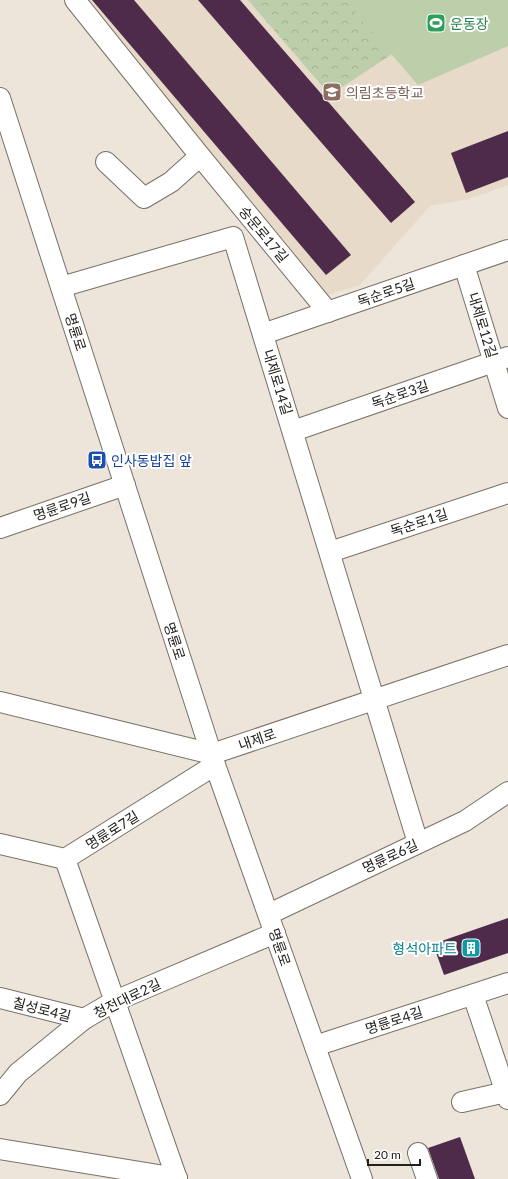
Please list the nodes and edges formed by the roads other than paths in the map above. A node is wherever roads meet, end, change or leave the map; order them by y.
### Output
1 (75, 0) edge
2 (0, 98) edge
3 (200, 156) junction
4 (106, 162) dead end
5 (508, 250) edge
6 (464, 265) junction
7 (61, 287) junction
8 (328, 312) junction
9 (263, 334) junction
10 (501, 359) edge
11 (508, 408) edge
12 (293, 431) junction
13 (125, 485) junction
14 (508, 493) edge
15 (0, 528) edge
16 (330, 552) junction
17 (508, 655) edge
18 (375, 700) junction
19 (0, 702) edge
20 (214, 760) junction
21 (508, 792) edge
22 (418, 843) junction
23 (0, 844) edge
24 (65, 859) junction
25 (268, 914) junction
26 (275, 933) junction
27 (508, 983) edge
28 (473, 995) junction
29 (0, 998) edge
30 (115, 1001) junction
31 (84, 1019) junction
32 (315, 1046) junction
33 (500, 1048) edge
34 (0, 1095) edge
35 (507, 1096) edge
36 (462, 1102) dead end
37 (0, 1149) edge
38 (418, 1153) dead end
39 (177, 1179) edge
40 (362, 1179) edge
41 (427, 1179) edge

1 - 3 street, 숭문로17길
2 - 7 street, 명륜로
3 - 4 street
3 - 8 street, 숭문로17길
5 - 6 street, 독순로5길
6 - 8 street, 독순로5길
6 - 10 street, 내제로12길
7 - 9 street, 내제로14길
7 - 13 street, 명륜로
8 - 9 street, 독순로5길
9 - 12 street, 내제로14길
10 - 11 street, 내제로12길
10 - 12 street, 독순로3길
12 - 16 street, 내제로14길
13 - 15 street, 명륜로9길
13 - 20 street, 명륜로
14 - 16 street, 독순로1길
16 - 18 street, 내제로14길
17 - 18 street, 내제로
18 - 20 street, 내제로
18 - 22 street, 내제로14길
19 - 20 street
20 - 24 street, 명륜로7길
20 - 25 street, 명륜로
21 - 22 street, 명륜로6길
22 - 25 street, 명륜로6길
23 - 24 street
24 - 30 street
25 - 26 street, 명륜로
26 - 30 street, 청전대로2길
26 - 32 street, 명륜로
27 - 28 street, 명륜로4길
28 - 32 street, 명륜로4길
28 - 33 street
29 - 31 street, 칠성로4길
30 - 31 street, 청전대로2길
30 - 39 street
31 - 34 street, 청전대로2길
32 - 40 street, 명륜로
33 - 35 street
35 - 36 street
37 - 39 street
38 - 41 street

